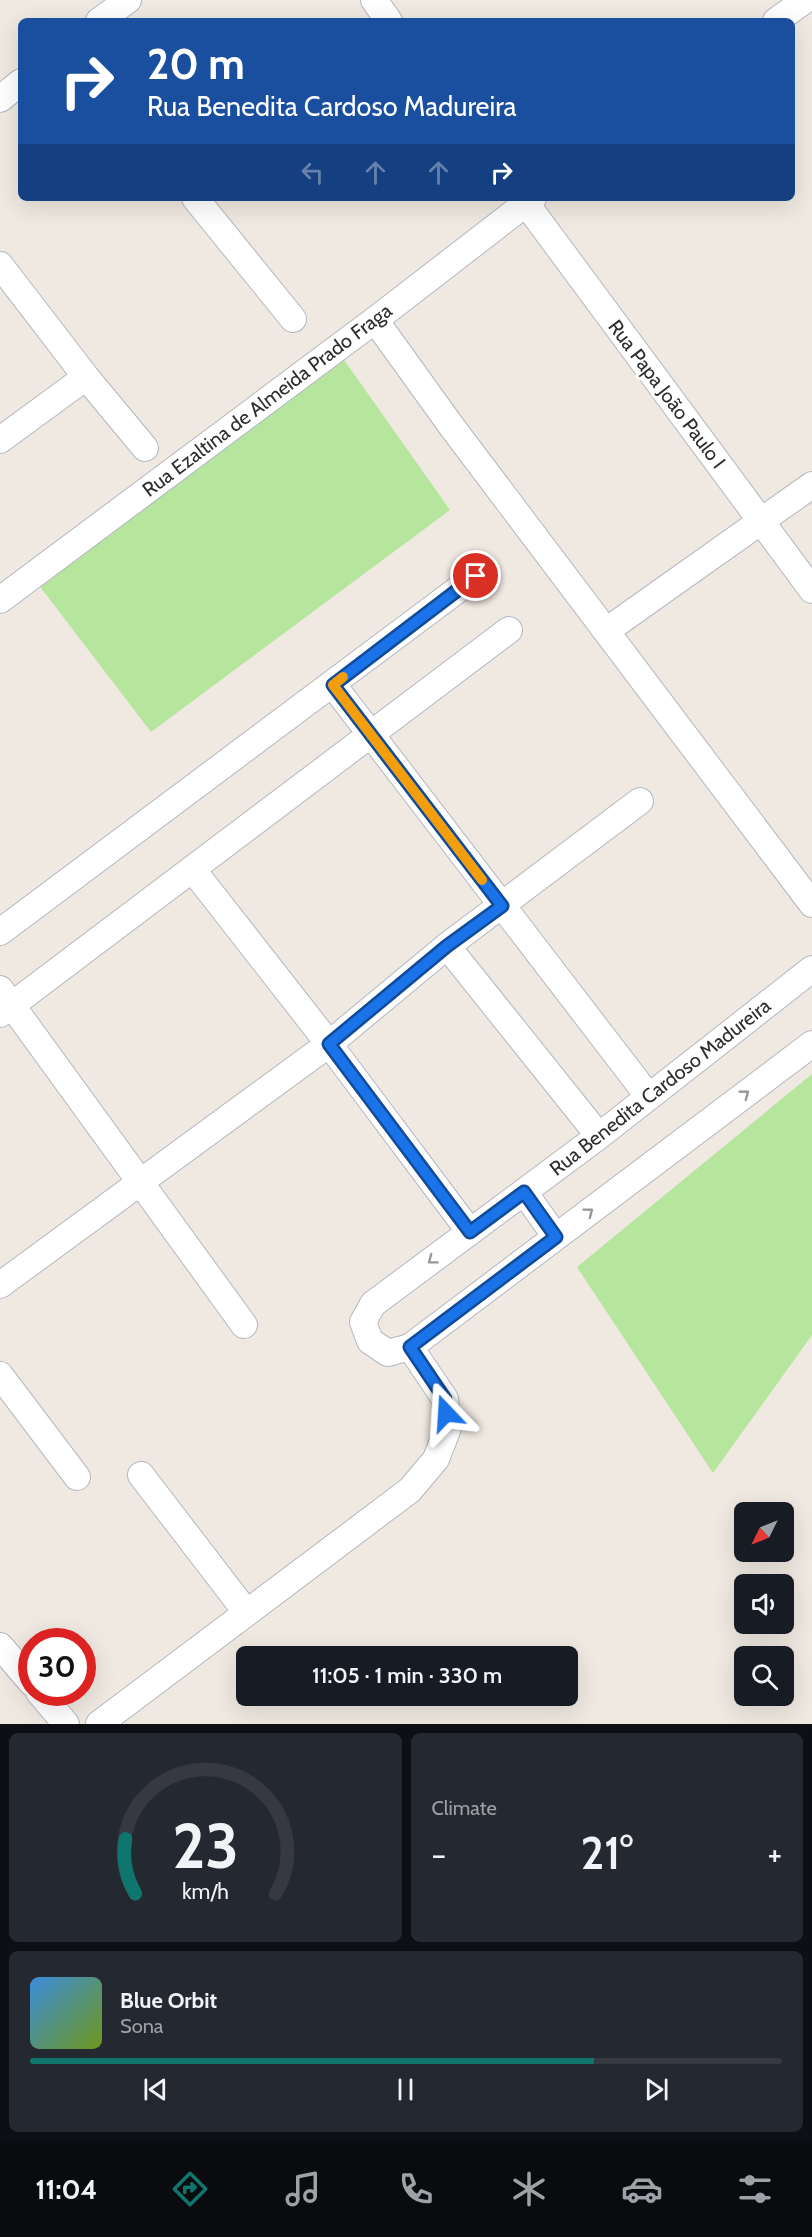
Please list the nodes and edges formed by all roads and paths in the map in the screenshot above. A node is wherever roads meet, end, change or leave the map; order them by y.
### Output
1 (128, 0) edge
2 (374, 0) edge
3 (805, 0) edge
4 (103, 18) edge
5 (387, 18) edge
6 (780, 18) edge
7 (18, 84) edge
8 (0, 99) edge
9 (197, 201) edge
10 (526, 201) edge
11 (528, 201) edge
12 (0, 265) edge
13 (293, 319) dead end
14 (375, 320) junction
15 (86, 377) junction
16 (0, 440) edge
17 (145, 448) dead end
18 (812, 485) edge
19 (761, 521) junction
20 (476, 576) dead end
21 (812, 590) edge
22 (0, 600) edge
23 (509, 630) dead end
24 (606, 631) junction
25 (333, 685) junction
26 (371, 735) junction
27 (640, 801) dead end
28 (193, 870) junction
29 (812, 904) edge
30 (502, 906) junction
31 (0, 932) edge
32 (447, 946) junction
33 (812, 969) edge
34 (4, 1003) edge
35 (329, 1044) junction
36 (812, 1044) edge
37 (649, 1097) junction
38 (599, 1136) junction
39 (140, 1183) junction
40 (524, 1192) junction
41 (470, 1232) junction
42 (556, 1237) junction
43 (0, 1286) edge
44 (244, 1325) dead end
45 (410, 1347) junction
46 (0, 1375) edge
47 (141, 1475) dead end
48 (77, 1477) dead end
49 (247, 1613) junction
50 (0, 1646) edge
51 (18, 1667) edge
52 (51, 1706) edge
53 (66, 1724) edge
54 (99, 1724) edge

1 - 4 street
2 - 5 street
3 - 6 street
7 - 8 street
9 - 13 street
10 - 14 street, Rua Ezaltina de Almeida Prado Fraga
11 - 19 street, Rua Papa João Paulo I
12 - 15 street
14 - 22 street, Rua Ezaltina de Almeida Prado Fraga
14 - 24 street
15 - 16 street
15 - 17 street
18 - 19 street
19 - 21 street, Rua Papa João Paulo I
19 - 24 street
20 - 25 street
23 - 26 street
24 - 29 street
25 - 26 street
25 - 31 street
26 - 28 street
26 - 30 street
27 - 30 street
28 - 34 street
28 - 35 street
30 - 32 street
30 - 37 street
32 - 35 street
32 - 38 street
33 - 37 street, Rua Benedita Cardoso Madureira
34 - 39 street
35 - 39 street
35 - 41 street
42 -> 36 street
37 - 38 street, Rua Benedita Cardoso Madureira
38 - 40 street, Rua Benedita Cardoso Madureira
39 - 43 street
39 - 44 street
40 - 41 street, Rua Benedita Cardoso Madureira
40 - 42 street
41 -> 45 street, Rua Benedita Cardoso Madureira
42 - 45 street
45 - 49 street
46 - 48 street
47 - 49 street
49 - 54 street
50 - 51 street
52 - 53 street

